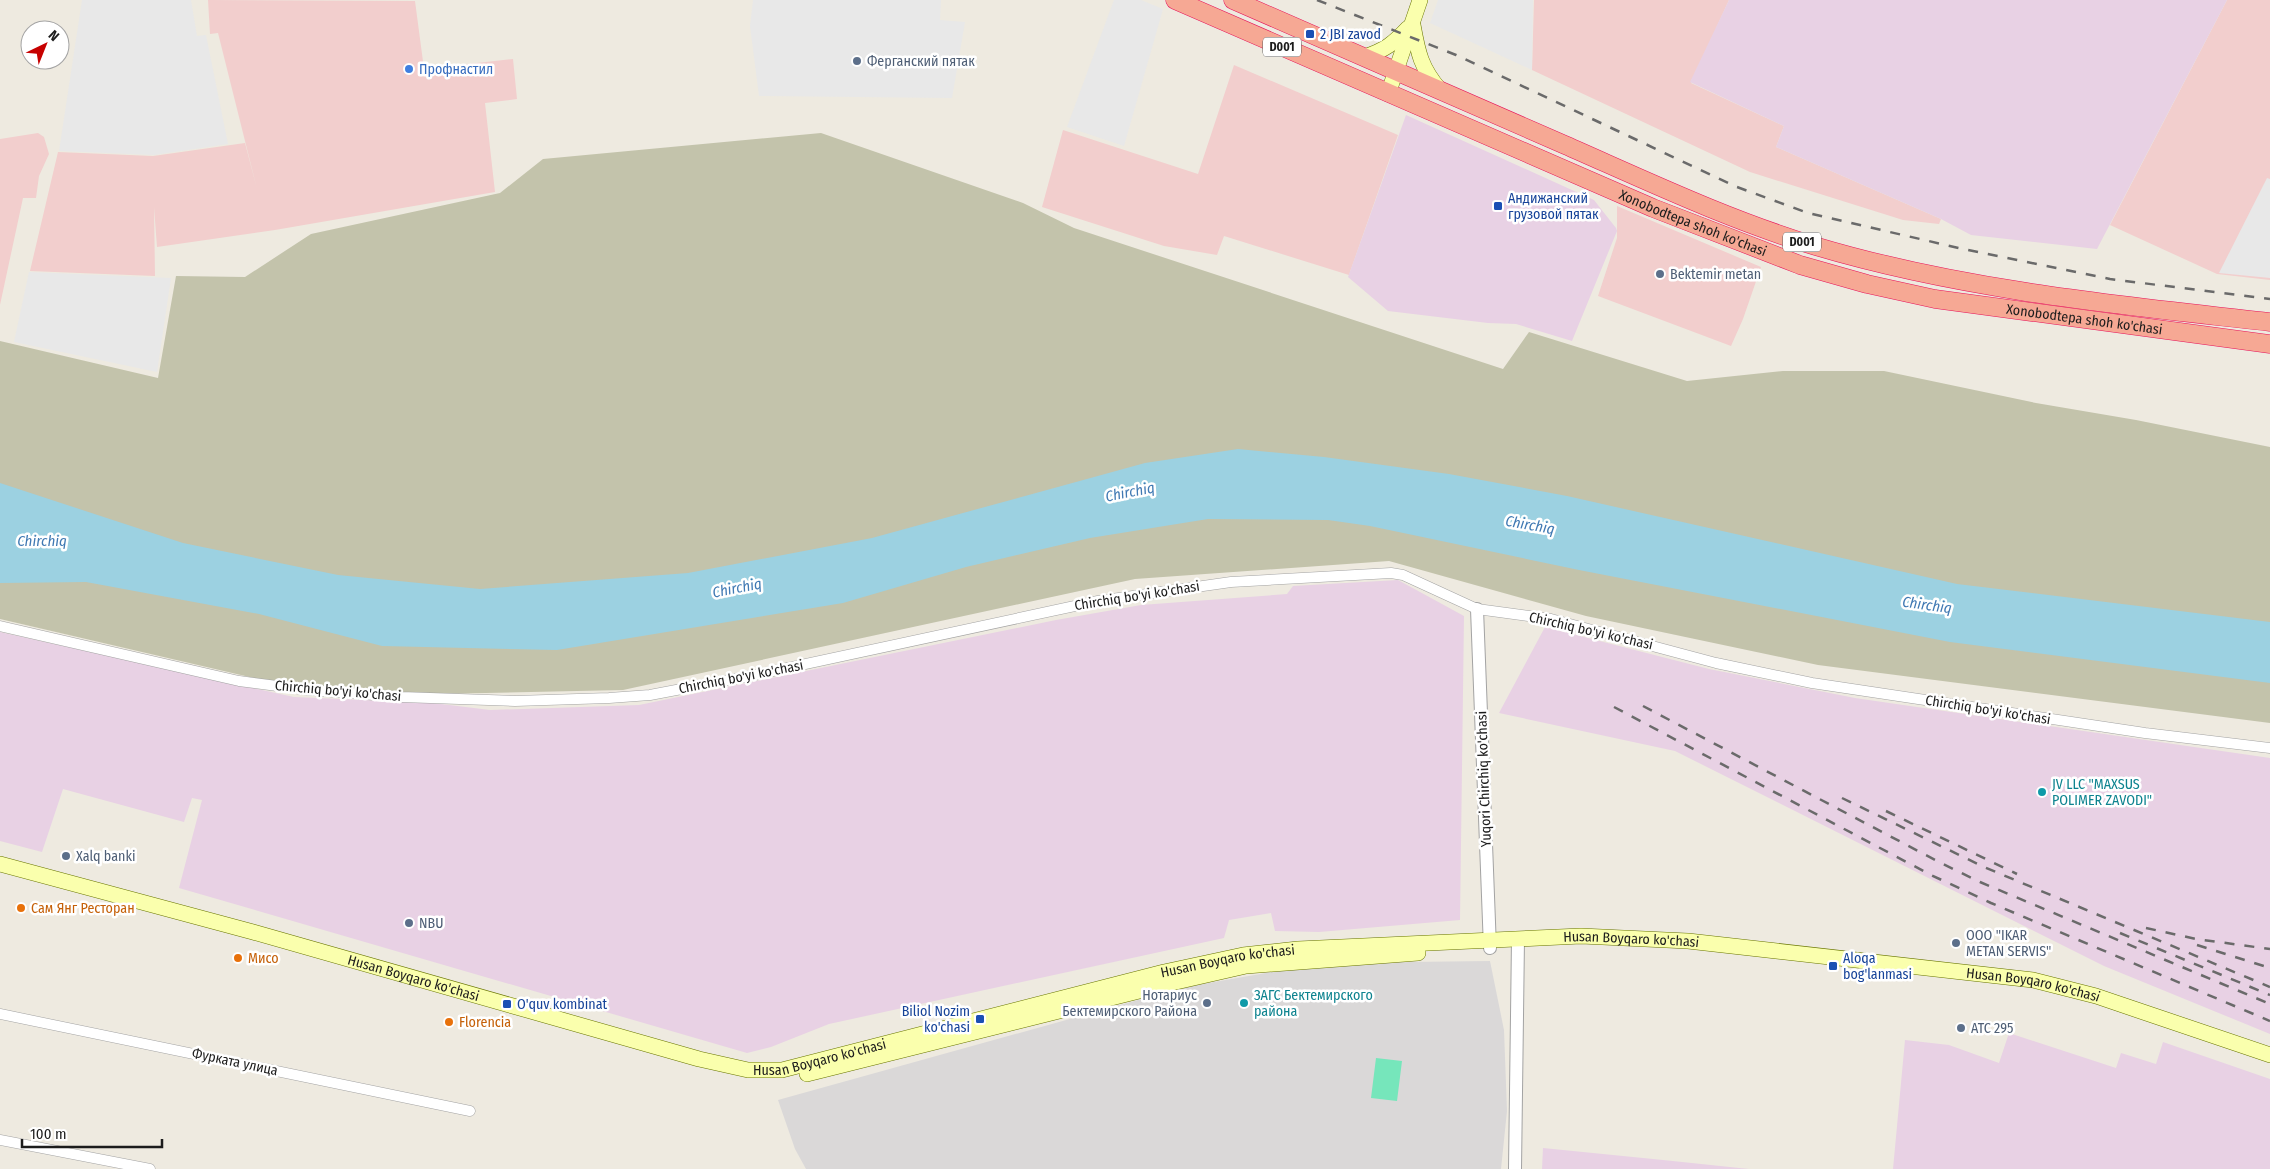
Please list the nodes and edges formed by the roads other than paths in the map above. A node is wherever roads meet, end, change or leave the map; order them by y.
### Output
1 (1175, 0) edge
2 (1233, 0) edge
3 (1420, 0) edge
4 (1413, 23) junction
5 (1364, 57) junction
6 (1396, 71) junction
7 (1440, 90) junction
8 (1388, 94) junction
9 (2270, 322) edge
10 (2270, 344) edge
11 (1478, 609) junction
12 (0, 626) edge
13 (2270, 748) edge
14 (0, 864) edge
15 (0, 875) edge
16 (1518, 943) junction
17 (1490, 944) junction
18 (1165, 978) junction
19 (2032, 984) junction
20 (0, 1014) edge
21 (2270, 1055) edge
22 (2270, 1065) edge
23 (470, 1111) dead end
24 (0, 1140) edge
25 (150, 1169) edge
26 (1515, 1169) edge

1 - 8 highway, Xonobodtepa shoh ko'chasi / D001
2 - 5 highway, Xonobodtepa shoh ko'chasi / D001
3 - 4 main road
4 - 5 main road
4 - 6 main road
4 - 7 main road
5 - 6 highway, Xonobodtepa shoh ko'chasi / D001
6 - 7 highway, Xonobodtepa shoh ko'chasi / D001
6 - 8 main road
7 - 9 highway, Xonobodtepa shoh ko'chasi / D001
8 - 10 highway, Xonobodtepa shoh ko'chasi / D001
11 - 12 street, Chirchiq bo'yi ko'chasi
11 - 13 street, Chirchiq bo'yi ko'chasi
11 - 17 street, Yuqori Chirchiq ko'chasi
14 - 18 main road, Husan Boyqaro ko'chasi
15 - 18 main road, Husan Boyqaro ko'chasi
16 - 17 main road, Husan Boyqaro ko'chasi
16 - 19 main road, Husan Boyqaro ko'chasi
16 - 26 street
17 - 18 main road, Husan Boyqaro ko'chasi
19 - 21 main road, Husan Boyqaro ko'chasi
19 - 22 main road, Husan Boyqaro ko'chasi
20 - 23 street, Фурката улица
24 - 25 street

